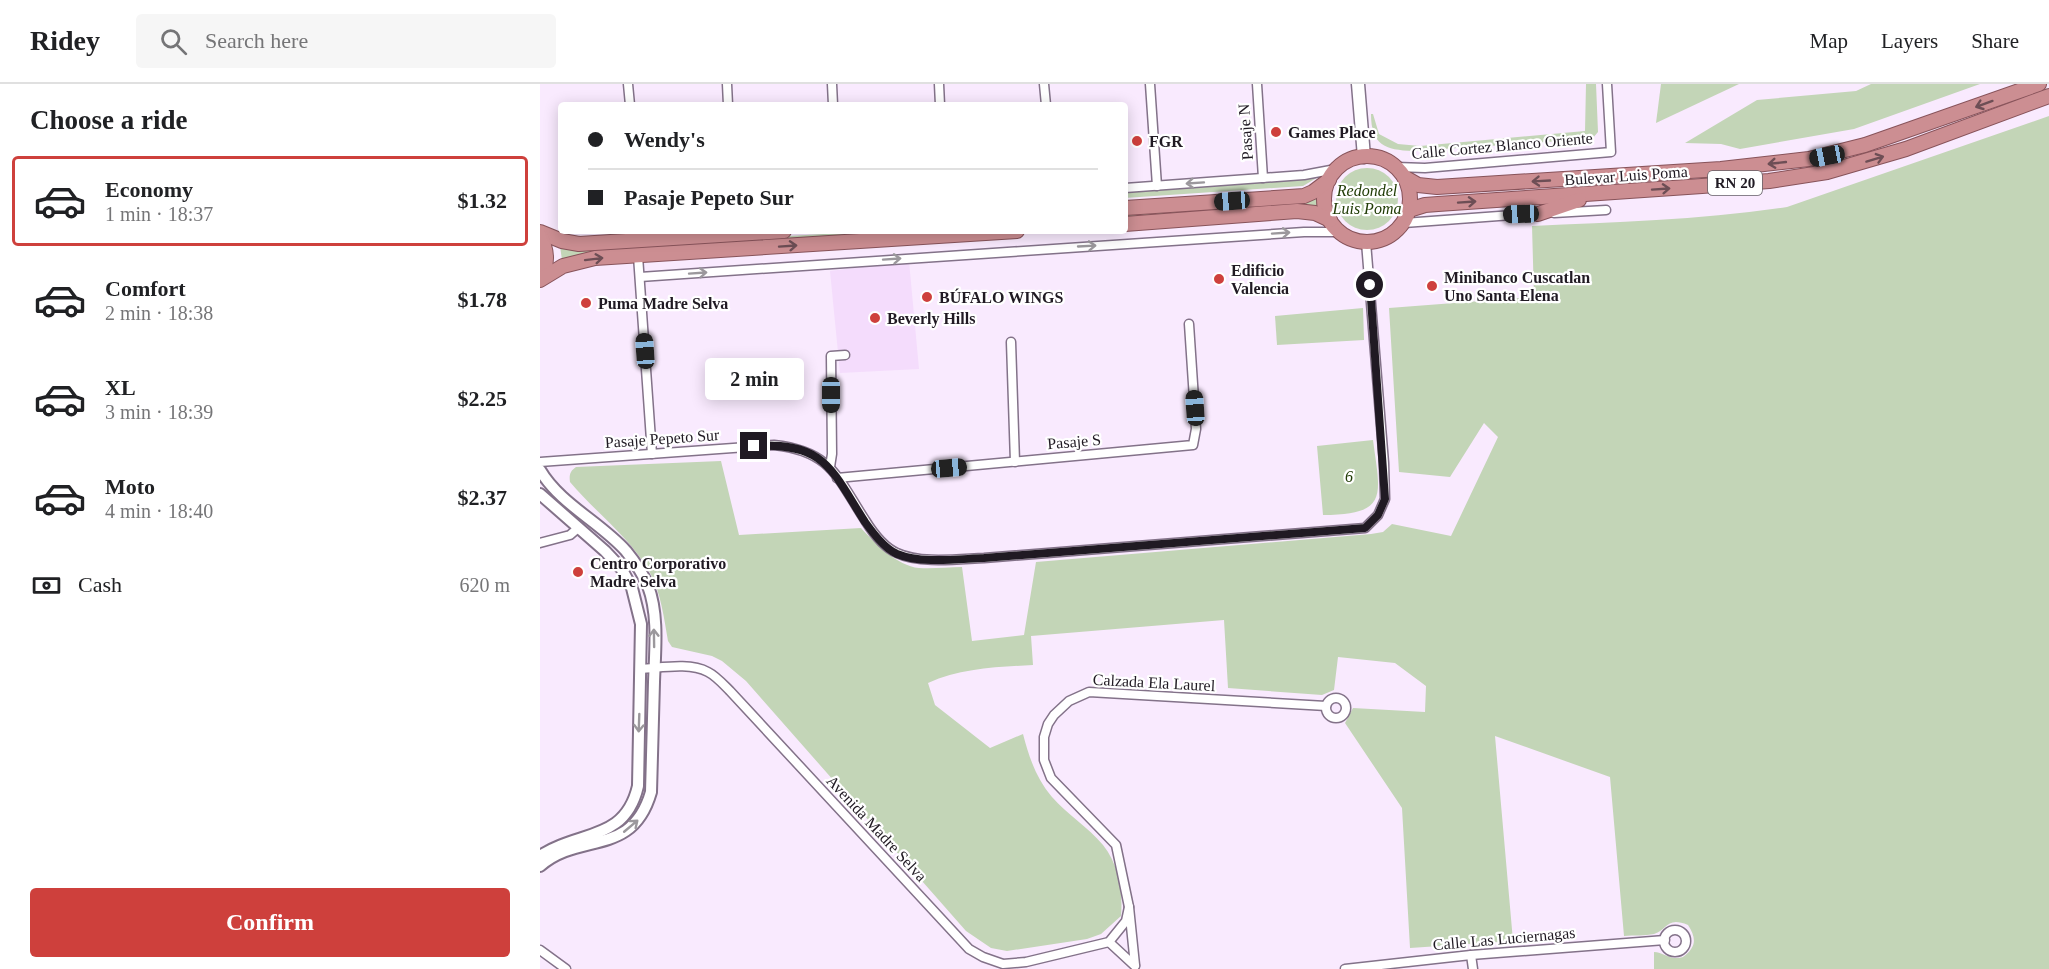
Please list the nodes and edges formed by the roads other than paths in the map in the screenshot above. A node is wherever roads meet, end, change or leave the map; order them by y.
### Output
1 (628, 84) edge
2 (727, 84) edge
3 (832, 84) edge
4 (939, 84) edge
5 (1044, 84) edge
6 (1150, 84) edge
7 (1257, 84) edge
8 (1358, 84) edge
9 (1607, 84) edge
10 (2039, 84) edge
11 (2049, 96) edge
12 (630, 102) edge
13 (728, 102) edge
14 (833, 102) edge
15 (940, 102) edge
16 (1046, 102) edge
17 (1364, 157) junction
18 (1400, 172) junction
19 (1333, 175) junction
20 (1263, 178) junction
21 (1157, 186) junction
22 (1128, 188) edge
23 (1597, 193) junction
24 (1128, 208) edge
25 (1606, 210) dead end
26 (1538, 214) junction
27 (1406, 217) junction
28 (1330, 220) junction
29 (1128, 224) edge
30 (1340, 232) junction
31 (540, 234) edge
32 (691, 234) edge
33 (972, 234) edge
34 (629, 236) edge
35 (1366, 242) junction
36 (638, 256) junction
37 (639, 277) junction
38 (540, 280) edge
39 (1189, 324) dead end
40 (1011, 342) dead end
41 (844, 355) dead end
42 (652, 454) junction
43 (540, 462) edge
44 (1016, 462) junction
45 (830, 467) junction
46 (540, 470) edge
47 (837, 478) junction
48 (540, 494) edge
49 (578, 528) junction
50 (540, 543) edge
51 (654, 668) junction
52 (641, 669) junction
53 (1326, 706) dead end
54 (540, 856) edge
55 (540, 866) edge
56 (1129, 907) junction
57 (1665, 940) dead end
58 (1109, 942) junction
59 (540, 950) edge
60 (1471, 955) junction
61 (1135, 967) edge
62 (566, 969) edge
63 (1345, 969) edge
64 (1473, 969) edge

1 - 12 street
2 - 13 street
3 - 14 street
4 - 15 street
5 - 16 street
6 - 21 street
7 - 20 street, Pasaje N
8 - 17 main road
9 - 18 street, Calle Cortez Blanco Oriente
10 -> 18 highway, Bulevar Luis Poma / RN 20
23 -> 11 highway, Bulevar Luis Poma / RN 20
17 - 18 highway, RN 20
17 - 19 highway
18 - 27 highway
19 - 20 street
19 - 24 highway
19 - 28 highway
20 -> 21 street
21 - 22 street
23 - 26 highway
27 -> 23 highway, Bulevar Luis Poma / RN 20
25 - 26 street
26 - 27 street
27 - 35 highway, RN 20
28 - 29 highway
28 - 30 highway
30 - 35 highway
37 -> 30 street
31 - 34 highway
31 - 38 highway
32 - 34 highway
36 -> 33 highway
35 - 47 street, Pasaje Pepeto Sur
36 - 37 street
38 -> 36 highway
37 - 42 street
39 - 44 street, Pasaje S
40 - 44 street
41 - 45 street
42 - 43 street, Pasaje Pepeto Sur
42 - 45 street, Pasaje Pepeto Sur
44 - 47 street, Pasaje S
45 - 47 street, Pasaje Pepeto Sur
51 -> 46 street
48 - 49 street
49 - 50 street
49 - 52 street
51 - 52 street, Avenida Madre Selva
55 -> 51 street
51 - 58 street, Avenida Madre Selva
52 -> 54 street
53 - 56 street, Calzada Ela Laurel
56 - 58 street
56 - 61 street, Calzada Ela Laurel
57 - 60 street, Calle Las Luciernagas
58 - 61 street
59 - 62 street
60 - 63 street, Calle Las Luciernagas
60 - 64 street

